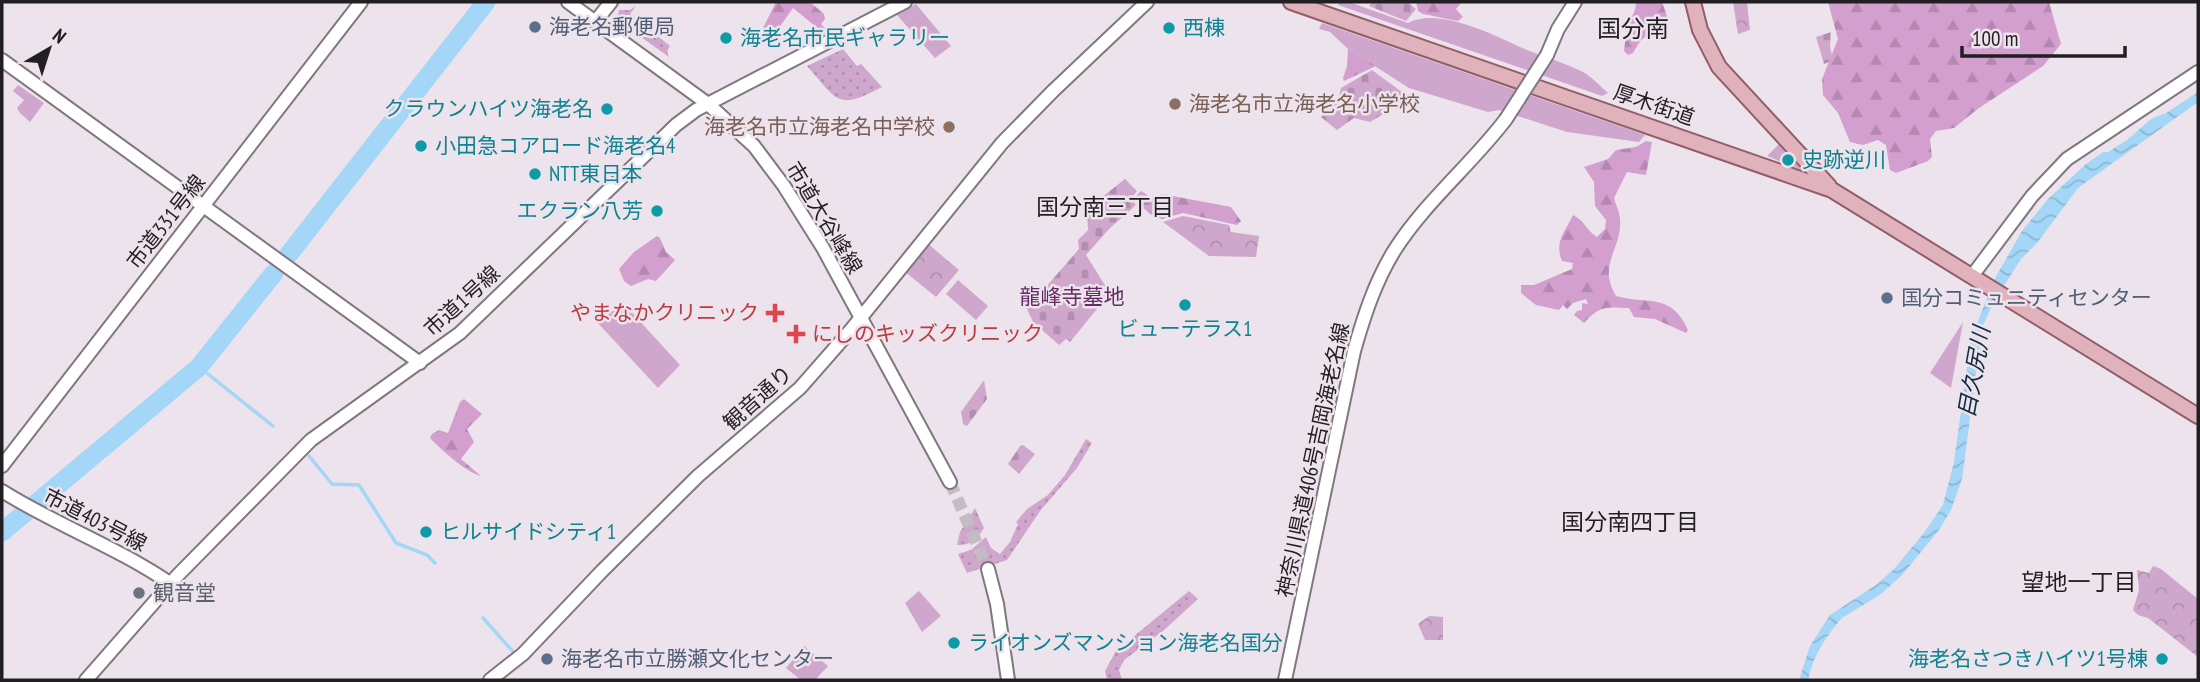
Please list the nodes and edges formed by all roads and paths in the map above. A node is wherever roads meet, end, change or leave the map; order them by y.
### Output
1 (361, 2) edge
2 (568, 2) edge
3 (611, 2) edge
4 (905, 2) edge
5 (1147, 2) edge
6 (1290, 2) edge
7 (1575, 2) edge
8 (1693, 2) edge
9 (596, 22) junction
10 (2, 60) edge
11 (2198, 72) edge
12 (708, 104) junction
13 (1832, 190) junction
14 (204, 204) junction
15 (1972, 276) junction
16 (860, 318) junction
17 (420, 363) junction
18 (2198, 416) edge
19 (2, 466) edge
20 (950, 482) tunnel mouth
21 (2, 491) edge
22 (988, 569) tunnel mouth
23 (171, 583) junction
24 (86, 680) edge
25 (490, 680) edge
26 (1008, 680) edge
27 (1285, 680) edge

1 - 14 street, 市道331号線
2 - 9 street, 市道大谷峰線
3 - 9 street
4 - 12 street, 市道1号線
5 - 16 street, 観音通り
6 - 13 main road, 厚木街道
7 - 27 street, 神奈川県道406号吉岡海老名線, bridge
8 - 13 main road
9 - 12 street, 市道大谷峰線
10 - 14 street
11 - 15 street
12 - 16 street, 市道大谷峰線
12 - 17 street, 市道1号線
13 - 15 main road, 厚木街道
14 - 17 street
14 - 19 street, 市道331号線
15 - 18 main road, 厚木街道
16 - 20 street, 市道大谷峰線
16 - 25 street, 観音通り
17 - 23 street, 市道1号線
21 - 23 street, 市道403号線
22 - 26 street
23 - 24 street, 市道1号線

